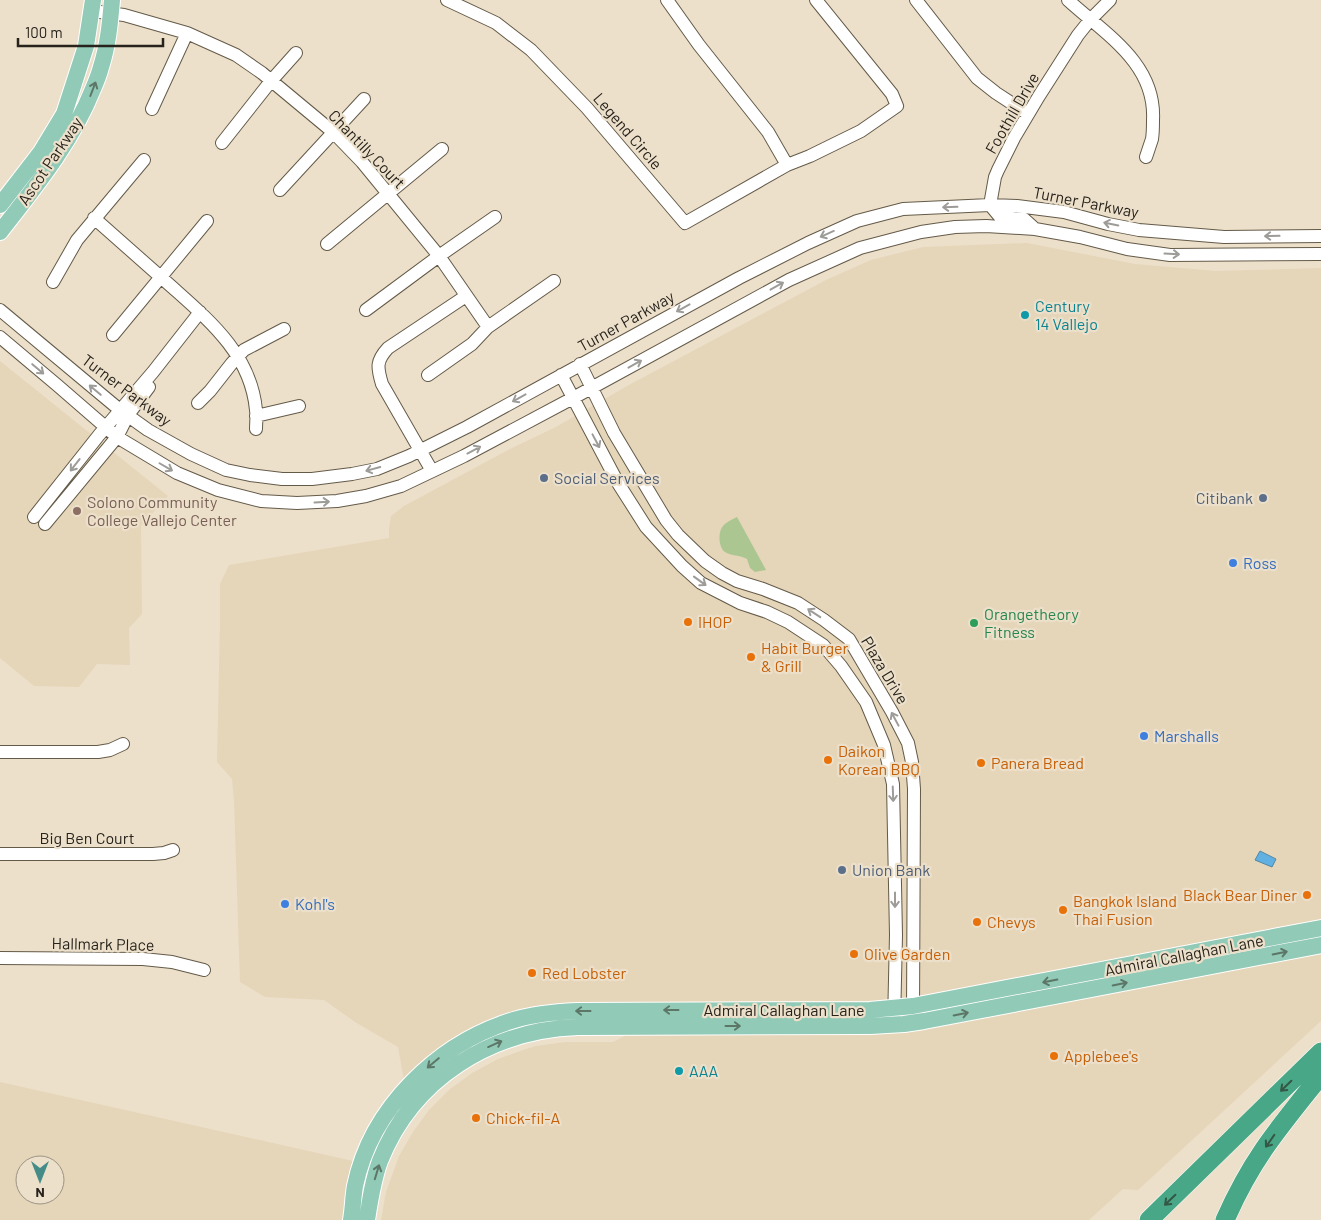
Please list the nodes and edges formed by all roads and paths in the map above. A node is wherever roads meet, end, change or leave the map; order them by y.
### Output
1 (447, 0) edge
2 (667, 0) edge
3 (816, 0) edge
4 (916, 0) edge
5 (1068, 0) edge
6 (1110, 0) edge
7 (92, 5) edge
8 (112, 6) edge
9 (1090, 20) junction
10 (187, 33) junction
11 (296, 53) dead end
12 (271, 81) junction
13 (364, 99) dead end
14 (152, 109) dead end
15 (1028, 114) junction
16 (333, 132) junction
17 (222, 143) dead end
18 (442, 149) dead end
19 (1146, 157) dead end
20 (144, 160) dead end
21 (786, 165) junction
22 (280, 190) dead end
23 (389, 193) junction
24 (0, 205) edge
25 (990, 205) junction
26 (495, 217) dead end
27 (94, 218) junction
28 (207, 221) dead end
29 (1035, 229) junction
30 (0, 232) edge
31 (1321, 236) edge
32 (327, 244) dead end
33 (1321, 254) edge
34 (439, 256) junction
35 (161, 277) junction
36 (554, 281) dead end
37 (53, 282) dead end
38 (466, 296) junction
39 (0, 310) edge
40 (366, 310) dead end
41 (203, 315) junction
42 (488, 327) junction
43 (284, 329) dead end
44 (113, 335) dead end
45 (0, 337) edge
46 (238, 356) junction
47 (580, 364) junction
48 (428, 375) dead end
49 (561, 375) junction
50 (592, 388) junction
51 (573, 398) junction
52 (198, 403) dead end
53 (299, 406) dead end
54 (124, 413) junction
55 (105, 427) junction
56 (116, 437) junction
57 (420, 451) junction
58 (432, 471) junction
59 (123, 744) dead end
60 (0, 752) edge
61 (173, 850) dead end
62 (0, 854) edge
63 (1321, 928) edge
64 (1321, 945) edge
65 (0, 958) edge
66 (204, 970) dead end
67 (913, 1015) junction
68 (895, 1016) junction
69 (1321, 1052) edge
70 (1321, 1075) edge
71 (354, 1196) junction
72 (347, 1220) edge
73 (351, 1220) edge
74 (367, 1220) edge
75 (1149, 1220) edge
76 (1225, 1220) edge

1 - 21 street, Legend Circle
2 - 21 street
3 - 21 street, Legend Circle
4 - 15 street
5 - 9 street
6 - 9 street, Foothill Drive
7 - 8 street, Chantilly Court
7 - 24 main road, Ascot Parkway
8 - 10 street, Chantilly Court
30 -> 8 main road, Ascot Parkway
9 - 15 street, Foothill Drive
9 - 19 street
10 - 12 street, Chantilly Court
10 - 14 street
11 - 12 street
12 - 16 street, Chantilly Court
12 - 17 street
13 - 16 street
15 - 25 street, Foothill Drive
16 - 22 street
16 - 23 street, Chantilly Court
18 - 23 street
20 - 27 street
23 - 32 street
23 - 34 street, Chantilly Court
25 - 29 street
31 -> 25 street, Turner Parkway
25 -> 47 street, Turner Parkway
26 - 34 street
27 - 35 street
27 - 37 street
28 - 35 street
29 -> 33 street
50 -> 29 street
34 - 38 street, Chantilly Court
34 - 40 street
35 - 41 street
35 - 44 street
36 - 42 street
38 - 42 street, Chantilly Court
38 - 57 street
54 -> 39 street, Turner Parkway
41 - 46 street
41 - 54 street
42 - 48 street
43 - 46 street
45 -> 55 street
46 - 52 street
46 - 53 street
47 - 49 street, Turner Parkway
47 - 50 street, Plaza Drive
49 - 51 street, Plaza Drive
49 -> 57 street, Turner Parkway
50 - 51 street
67 -> 50 street, Plaza Drive
58 -> 51 street
51 -> 68 street, Plaza Drive
54 - 55 street
54 - 56 street
57 -> 54 street, Turner Parkway
55 - 56 street
55 -> 56 street
56 -> 58 street
57 - 58 street
59 - 60 street
61 - 62 street, Big Ben Court
63 -> 67 main road, Admiral Callaghan Lane
67 -> 64 main road, Admiral Callaghan Lane
65 - 66 street, Hallmark Place
67 - 68 main road, Admiral Callaghan Lane
68 -> 71 main road, Admiral Callaghan Lane
74 -> 68 main road, Admiral Callaghan Lane
69 -> 75 highway
70 -> 76 highway
71 - 72 main road
71 - 73 main road, Admiral Callaghan Lane

